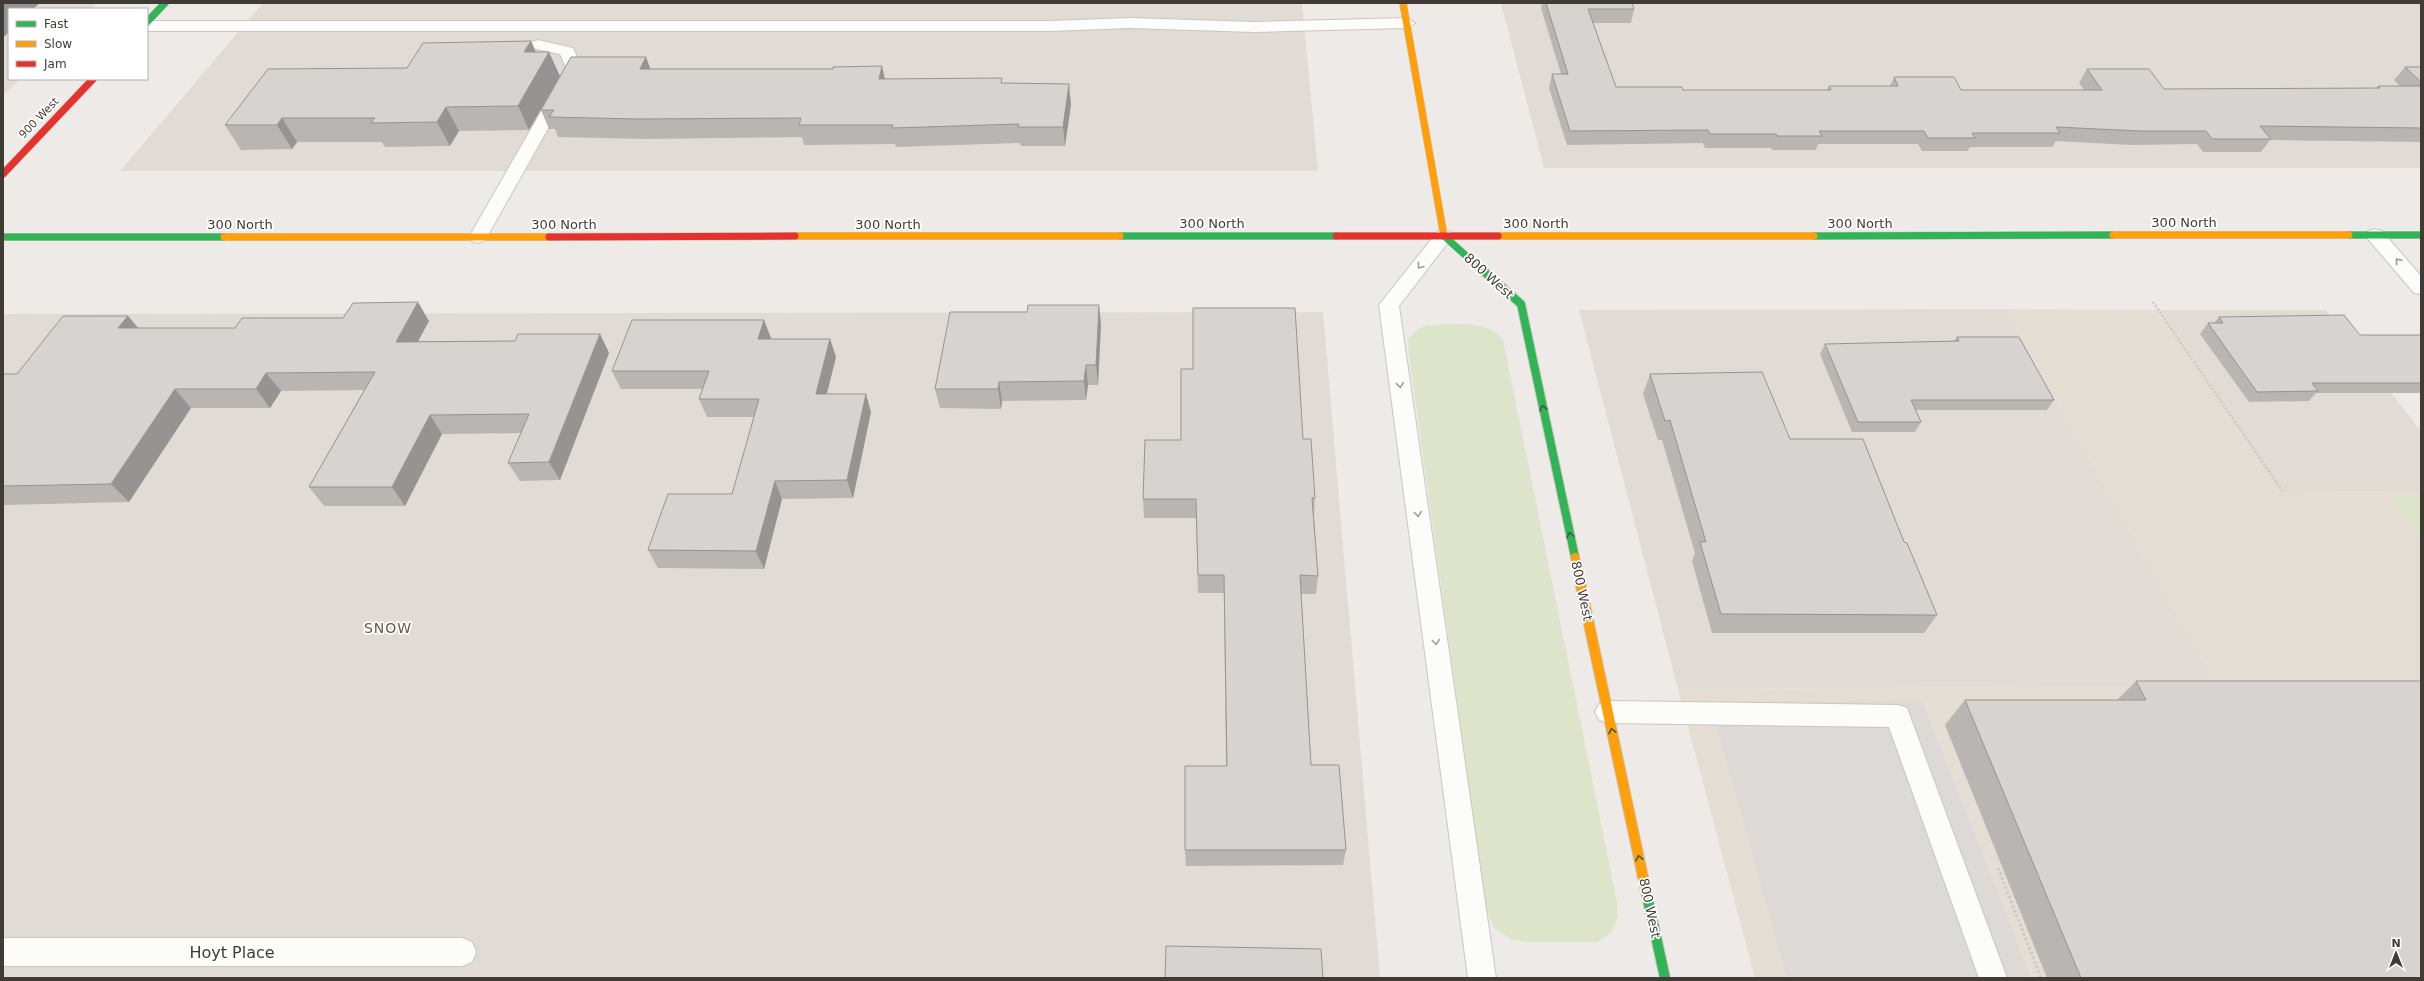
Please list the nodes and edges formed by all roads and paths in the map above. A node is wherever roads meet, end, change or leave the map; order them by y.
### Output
1 (165, 3) edge
2 (1404, 3) edge
3 (148, 21) edge
4 (1407, 24) junction
5 (148, 26) edge
6 (538, 45) dead end
7 (92, 80) edge
8 (3, 174) edge
9 (2375, 235) junction
10 (2421, 235) edge
11 (1444, 236) junction
12 (3, 237) edge
13 (478, 237) junction
14 (2421, 288) edge
15 (2153, 302) dead end
16 (2283, 492) dead end
17 (1608, 712) junction
18 (3, 952) edge
19 (462, 952) dead end
20 (1482, 978) edge
21 (1665, 978) edge
22 (1993, 978) edge

1 - 3 street
2 - 4 street
4 - 5 street
4 - 11 street
6 - 13 street
7 - 8 street, 900 West
9 - 10 street, 300 North
9 - 11 street, 300 North
14 -> 9 street
11 - 13 street, 300 North
17 -> 11 street, 800 West
11 -> 20 street
12 - 13 street, 300 North
15 - 16 path
21 -> 17 street, 800 West
17 - 22 street
18 - 19 street, Hoyt Place

